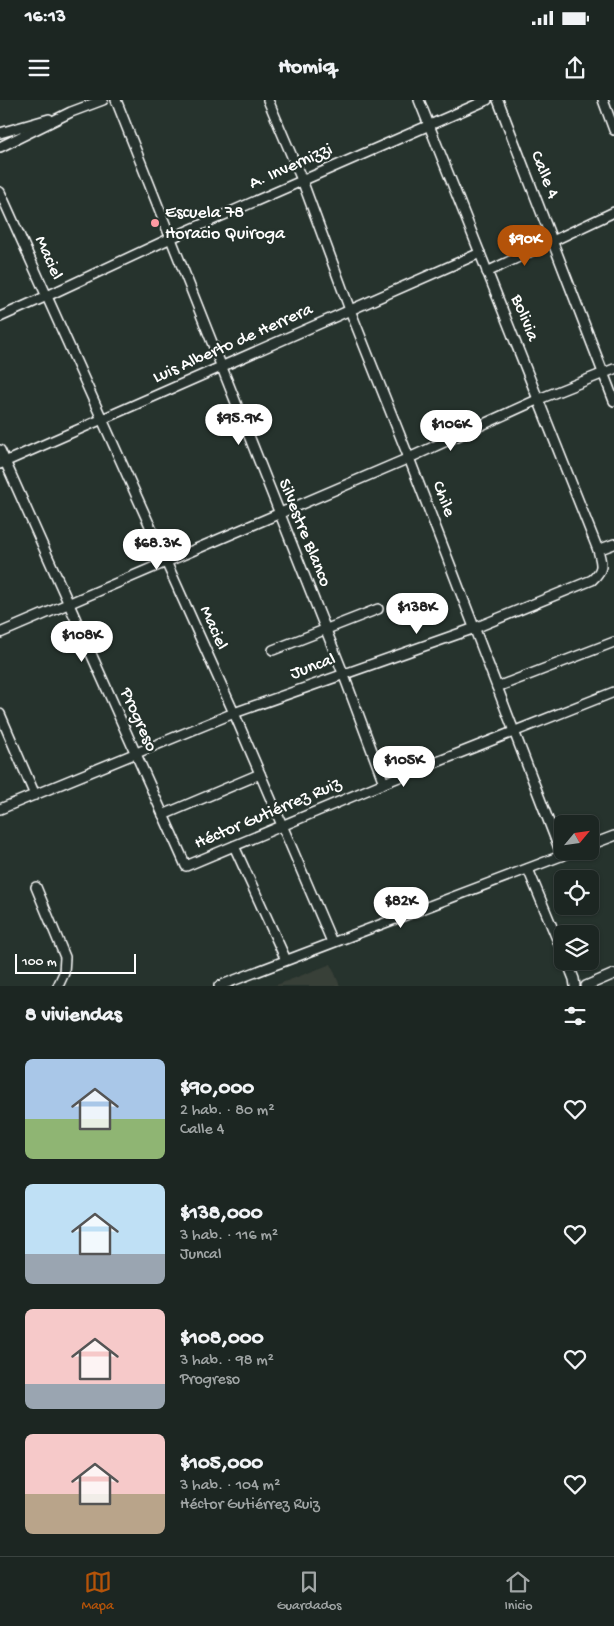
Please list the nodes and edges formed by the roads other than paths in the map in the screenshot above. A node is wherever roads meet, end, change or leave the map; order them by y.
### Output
1 (103, 100) edge
2 (116, 100) edge
3 (268, 100) edge
4 (419, 100) edge
5 (487, 100) edge
6 (498, 100) edge
7 (603, 100) edge
8 (71, 112) junction
9 (429, 124) junction
10 (614, 130) edge
11 (0, 133) edge
12 (0, 147) edge
13 (302, 180) junction
14 (0, 192) edge
15 (614, 212) edge
16 (171, 238) junction
17 (553, 240) junction
18 (480, 253) junction
19 (488, 272) junction
20 (48, 296) junction
21 (350, 310) junction
22 (0, 317) edge
23 (221, 367) junction
24 (614, 369) edge
25 (603, 374) junction
26 (539, 399) junction
27 (614, 401) edge
28 (102, 420) junction
29 (0, 450) edge
30 (409, 458) junction
31 (3, 463) edge
32 (278, 513) junction
33 (614, 544) edge
34 (598, 550) junction
35 (166, 562) junction
36 (68, 604) junction
37 (378, 609) dead end
38 (475, 628) junction
39 (325, 630) junction
40 (0, 633) edge
41 (614, 642) edge
42 (273, 650) dead end
43 (342, 674) junction
44 (497, 687) junction
45 (614, 692) edge
46 (234, 713) junction
47 (0, 714) edge
48 (513, 731) junction
49 (135, 754) junction
50 (260, 774) junction
51 (384, 783) junction
52 (35, 795) junction
53 (0, 809) edge
54 (163, 815) junction
55 (283, 826) junction
56 (554, 836) edge
57 (614, 836) edge
58 (599, 842) edge
59 (234, 846) junction
60 (554, 859) edge
61 (186, 866) joint
62 (528, 869) junction
63 (36, 888) dead end
64 (554, 932) edge
65 (332, 942) junction
66 (286, 960) junction
67 (570, 970) edge
68 (614, 974) edge
69 (58, 986) edge
70 (219, 986) edge
71 (575, 986) edge
72 (586, 986) edge

1 - 8 street
2 - 16 street, Silvestre Blanco
3 - 13 street, Chile
4 - 9 street, Bolivia
5 - 9 street, A. Invernizzi
6 - 17 street, Calle 4
7 - 10 street
8 - 11 street
8 - 12 street
9 - 13 street, A. Invernizzi
9 - 18 street, Bolivia
13 - 16 street, A. Invernizzi
13 - 21 street, Chile
14 - 20 street, Maciel
15 - 17 street
16 - 20 street, A. Invernizzi
16 - 23 street, Silvestre Blanco
17 - 19 street
17 - 25 street, Calle 4
18 - 19 street, Bolivia
18 - 21 street, Luis Alberto de Herrera
19 - 26 street, Bolivia
20 - 22 street, A. Invernizzi
20 - 28 street, Maciel
21 - 23 street, Luis Alberto de Herrera
21 - 30 street, Chile
23 - 28 street, Luis Alberto de Herrera
23 - 32 street, Silvestre Blanco
24 - 25 street
25 - 26 street
25 - 27 street, Calle 4
26 - 30 street
26 - 34 street, Bolivia
28 - 31 street, Luis Alberto de Herrera
28 - 35 street, Maciel
29 - 31 street, Progreso
30 - 32 street
30 - 38 street, Chile
31 - 36 street, Progreso
32 - 35 street
32 - 39 street, Silvestre Blanco
33 - 34 street
34 - 38 street, Juncal
35 - 36 street
35 - 46 street, Maciel
36 - 40 street
36 - 49 street, Progreso
37 - 39 street
38 - 43 street, Juncal
38 - 44 street, Chile
39 - 42 street
39 - 43 street, Silvestre Blanco
41 - 44 street
43 - 46 street, Juncal
43 - 51 street, Silvestre Blanco
44 - 48 street, Chile
45 - 48 street, Héctor Gutiérrez Ruiz
46 - 49 street, Juncal
46 - 50 street, Maciel
47 - 52 street
48 - 51 street, Héctor Gutiérrez Ruiz
48 - 56 street, Chile
49 - 52 street, Juncal
49 - 54 street, Progreso
50 - 54 street
50 - 55 street, Maciel
51 - 55 street, Héctor Gutiérrez Ruiz
52 - 53 street, Juncal
54 - 61 street, Progreso
55 - 59 street, Héctor Gutiérrez Ruiz
55 - 65 street, Maciel
57 - 58 street
59 - 61 street, Héctor Gutiérrez Ruiz
59 - 66 street
60 - 62 street
62 - 64 street
62 - 65 street
63 - 69 street
65 - 66 street
66 - 70 street
67 - 71 street
68 - 72 street

